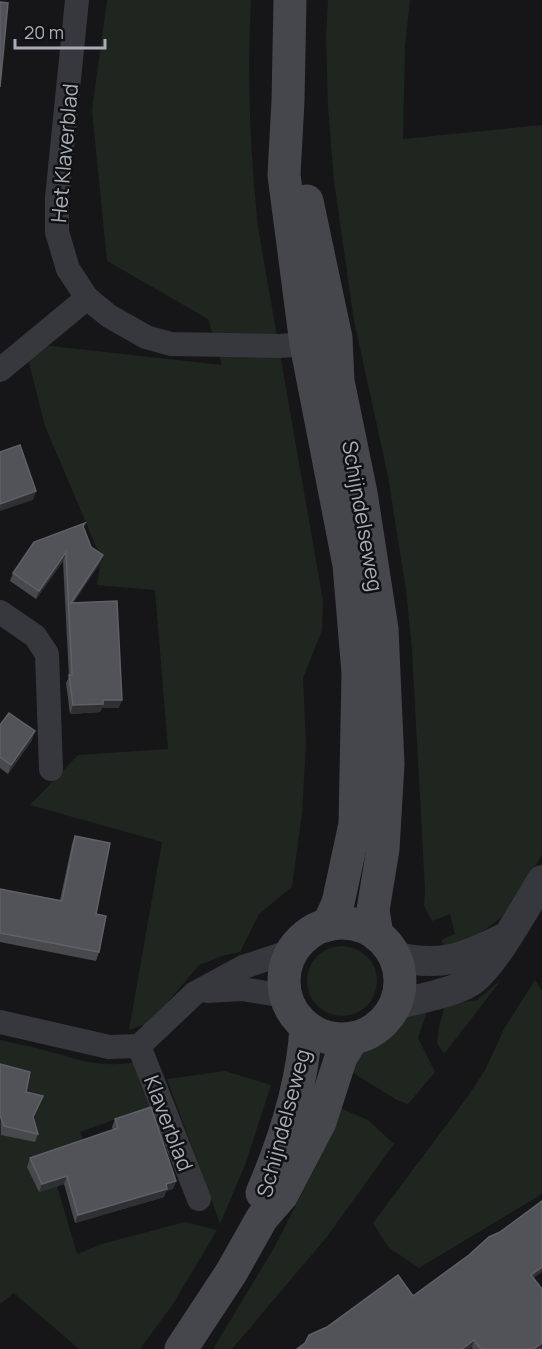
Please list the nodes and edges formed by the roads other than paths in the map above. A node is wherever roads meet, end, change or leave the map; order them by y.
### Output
1 (77, 0) edge
2 (290, 0) edge
3 (288, 101) junction
4 (87, 298) junction
5 (306, 344) junction
6 (0, 370) edge
7 (338, 381) junction
8 (0, 612) edge
9 (51, 769) dead end
10 (542, 880) edge
11 (328, 925) junction
12 (507, 936) junction
13 (386, 945) junction
14 (292, 951) junction
15 (195, 993) junction
16 (285, 996) junction
17 (395, 1005) junction
18 (0, 1022) edge
19 (306, 1027) junction
20 (353, 1038) junction
21 (139, 1046) junction
22 (199, 1199) dead end
23 (262, 1218) junction
24 (181, 1349) edge

1 - 4 street, Het Klaverblad
2 - 3 main road, Schijndelseweg
3 - 5 main road, Schijndelseweg
3 - 7 main road, Schijndelseweg
4 - 5 street, Het Klaverblad
4 - 6 street
5 - 7 main road
5 - 11 main road, Schijndelseweg
7 - 13 main road, Schijndelseweg
8 - 9 street
10 - 12 street
11 - 13 main road
11 - 14 main road
12 - 13 street
12 - 17 street
13 - 17 main road
14 - 15 street
14 - 16 main road
15 - 16 street
15 - 21 street
16 - 19 main road
17 - 20 main road
18 - 21 street
19 - 20 main road
19 - 23 main road, Schijndelseweg
20 - 23 main road, Schijndelseweg
21 - 22 street, Klaverblad
23 - 24 main road, Schijndelseweg

